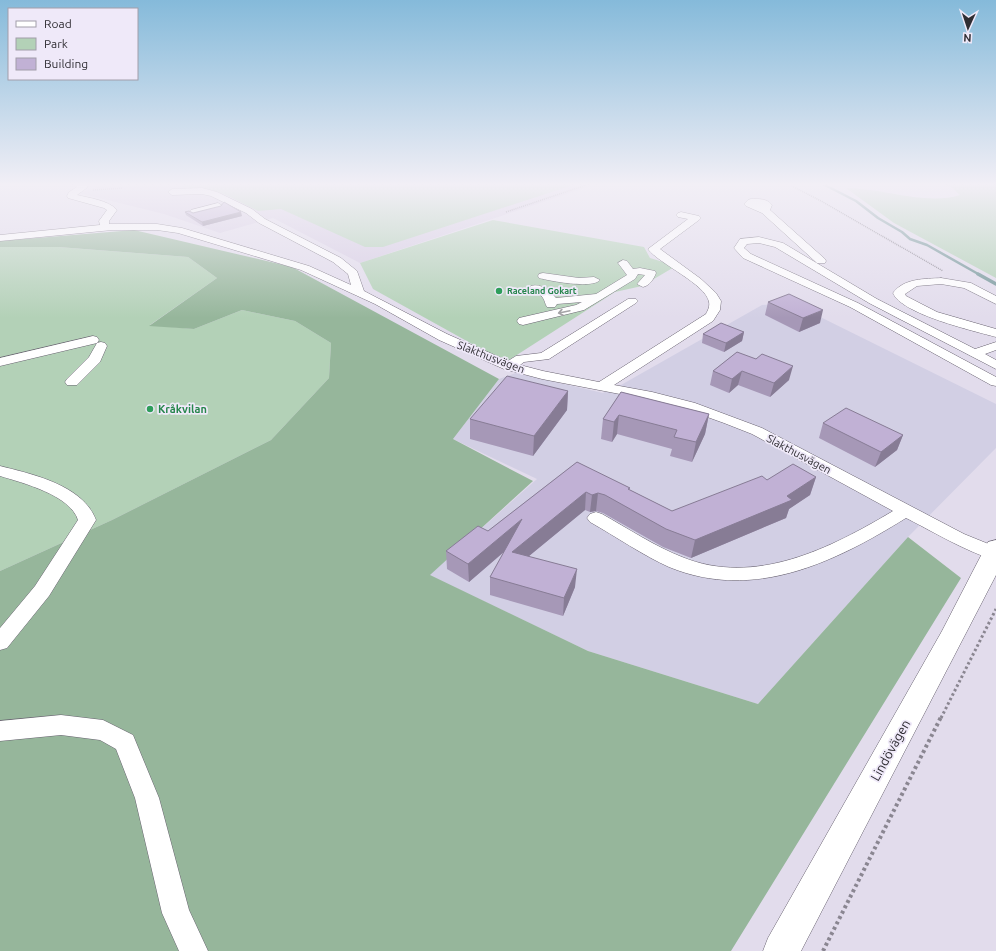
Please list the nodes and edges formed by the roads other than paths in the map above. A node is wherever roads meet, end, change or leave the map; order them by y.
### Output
1 (92, 228) edge
2 (168, 228) edge
3 (278, 228) edge
4 (682, 228) edge
5 (785, 229) joint
6 (0, 238) edge
7 (759, 240) junction
8 (623, 263) dead end
9 (633, 273) junction
10 (543, 276) dead end
11 (535, 288) dead end
12 (613, 288) junction
13 (359, 293) junction
14 (593, 300) junction
15 (873, 301) junction
16 (996, 302) edge
17 (619, 309) junction
18 (522, 321) dead end
19 (996, 333) edge
20 (996, 346) edge
21 (974, 353) junction
22 (0, 362) edge
23 (963, 364) junction
24 (996, 365) edge
25 (509, 366) junction
26 (72, 382) dead end
27 (996, 382) edge
28 (602, 386) junction
29 (0, 471) edge
30 (905, 511) junction
31 (596, 518) dead end
32 (994, 550) edge
33 (0, 642) edge
34 (0, 731) edge
35 (194, 951) edge
36 (781, 951) edge

1 - 6 street, Slakthusvägen
2 - 13 street, Slakthusvägen
3 - 13 street
4 - 28 street
5 - 7 street
5 - 15 street
7 - 15 street
7 - 23 street
8 - 9 street
9 - 12 street
9 - 17 street
10 - 12 street
11 - 14 street
12 - 14 street
13 - 25 street, Slakthusvägen
14 - 17 street
14 -> 18 street
15 - 21 street
15 - 23 street
16 - 19 street
17 - 25 street
20 - 21 street
21 - 24 street
22 - 26 street
23 - 27 street
25 - 28 street, Slakthusvägen
28 - 30 street, Slakthusvägen
29 - 33 street
30 - 31 street
30 - 32 street, Slakthusvägen
32 - 36 main road, Lindövägen
34 - 35 street

